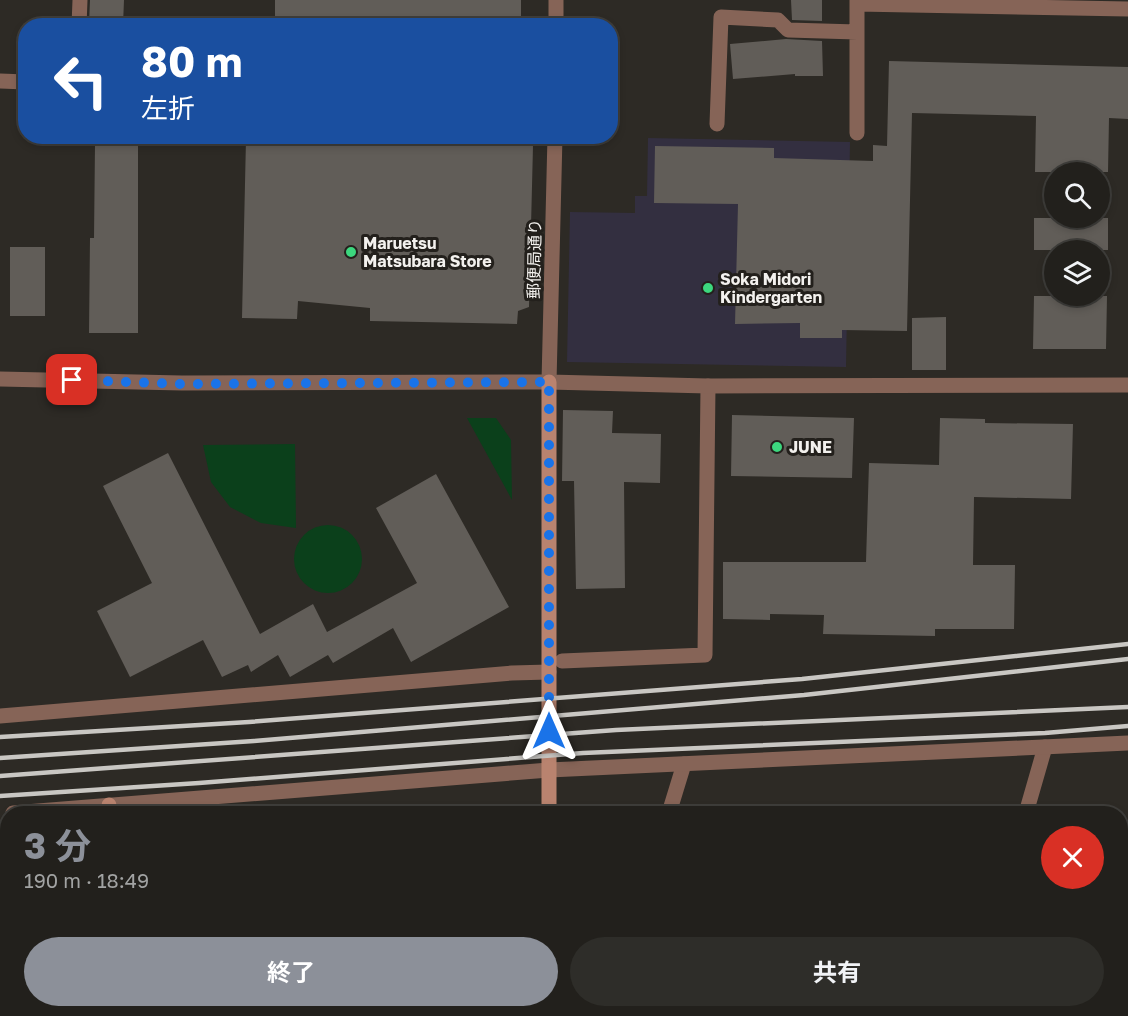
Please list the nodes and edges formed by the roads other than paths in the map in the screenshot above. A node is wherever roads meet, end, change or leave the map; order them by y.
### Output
1 (80, 0) edge
2 (556, 0) edge
3 (857, 2) edge
4 (1128, 9) edge
5 (79, 18) edge
6 (556, 18) edge
7 (857, 32) junction
8 (0, 81) edge
9 (18, 82) edge
10 (717, 124) dead end
11 (857, 134) dead end
12 (555, 144) edge
13 (0, 379) edge
14 (549, 382) junction
15 (1128, 385) edge
16 (708, 386) junction
17 (562, 661) dead end
18 (549, 672) junction
19 (0, 716) edge
20 (1128, 743) edge
21 (1045, 747) junction
22 (684, 764) junction
23 (549, 770) junction
24 (143, 806) edge
25 (549, 806) edge
26 (671, 806) edge
27 (1028, 806) edge

1 - 5 street
2 - 6 street
3 - 4 street
3 - 7 street
7 - 10 street
7 - 11 street
8 - 9 street
12 - 14 street, 郵便局通り
13 - 14 street
14 - 16 street
14 - 18 street
15 - 16 street
16 - 17 street
18 - 19 street
18 - 23 street
20 - 21 street
21 - 22 street
21 - 27 street
22 - 23 street
22 - 26 street
23 - 24 street
23 - 25 street

